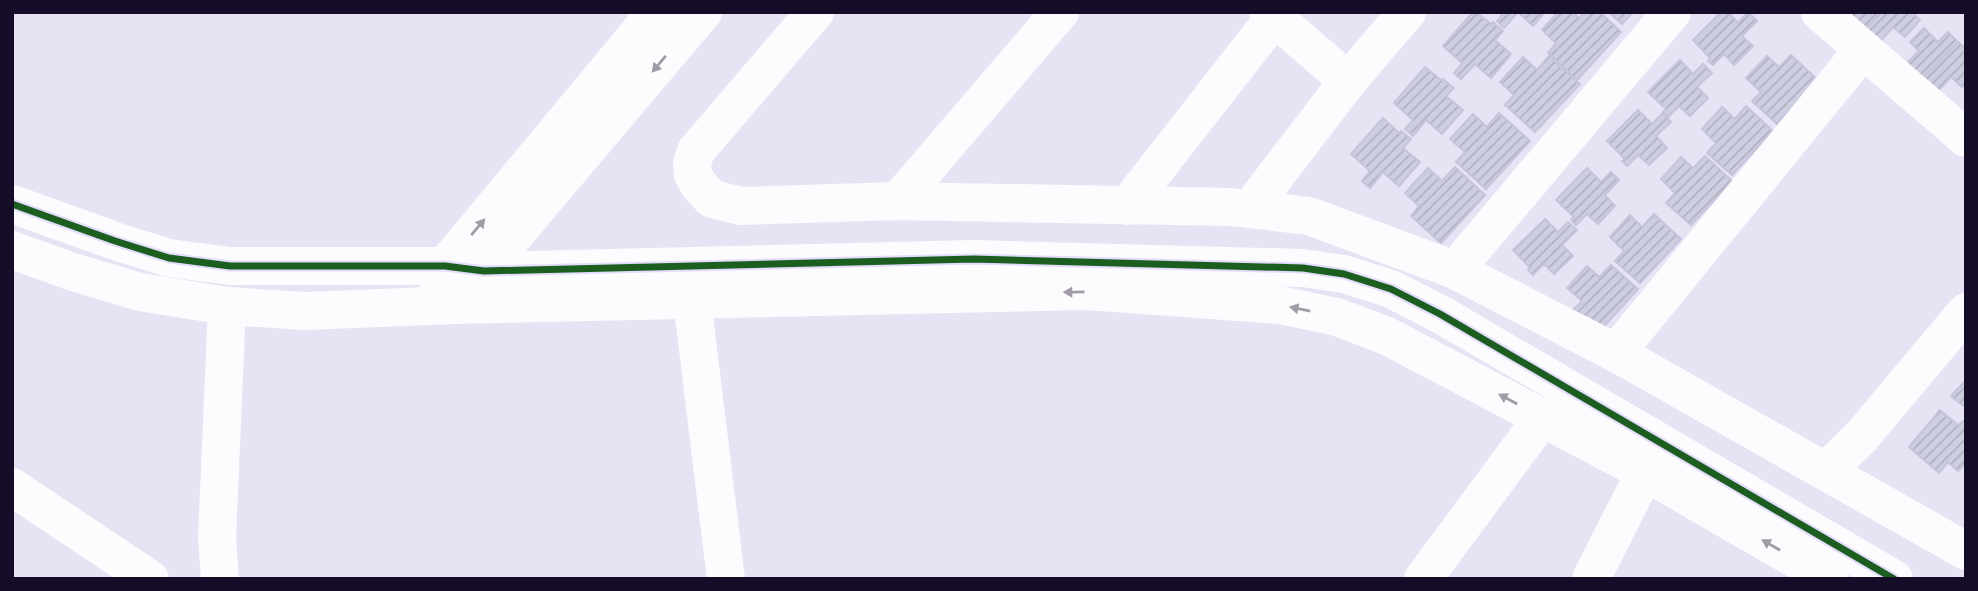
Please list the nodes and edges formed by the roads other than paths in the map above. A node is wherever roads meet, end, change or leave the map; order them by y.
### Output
1 (656, 12) edge
2 (703, 12) edge
3 (815, 12) edge
4 (1060, 12) edge
5 (1407, 12) edge
6 (1672, 12) edge
7 (1821, 12) edge
8 (1271, 15) edge
9 (1863, 50) junction
10 (1348, 81) junction
11 (1966, 138) edge
12 (898, 201) junction
13 (12, 204) edge
14 (1127, 206) junction
15 (1250, 209) junction
16 (12, 250) edge
17 (445, 266) junction
18 (1455, 270) junction
19 (477, 288) junction
20 (692, 300) junction
21 (227, 306) junction
22 (432, 306) junction
23 (1966, 312) edge
24 (1616, 353) junction
25 (1543, 417) junction
26 (1826, 471) junction
27 (1646, 472) junction
28 (12, 487) edge
29 (1966, 551) edge
30 (150, 579) edge
31 (220, 579) edge
32 (726, 579) edge
33 (1423, 579) edge
34 (1591, 579) edge
35 (1830, 579) edge
36 (1894, 579) edge

17 -> 1 street
2 -> 19 street
3 - 12 street
4 - 12 street
5 - 10 street
6 - 18 street
7 - 9 street
8 - 10 street
8 - 14 street
9 - 11 street
9 - 24 street
10 - 15 street
12 - 14 street
13 - 17 street
14 - 15 street
15 - 18 street
16 - 21 street
17 - 19 street
17 - 22 street
18 - 24 street
19 - 20 street
19 - 22 street
19 - 36 street
25 -> 20 street
20 - 32 street
21 - 22 street
21 - 31 street
23 - 26 street
24 - 26 street
25 - 27 street
25 - 33 street
26 - 29 street
27 - 34 street
35 -> 27 street
28 - 30 street

